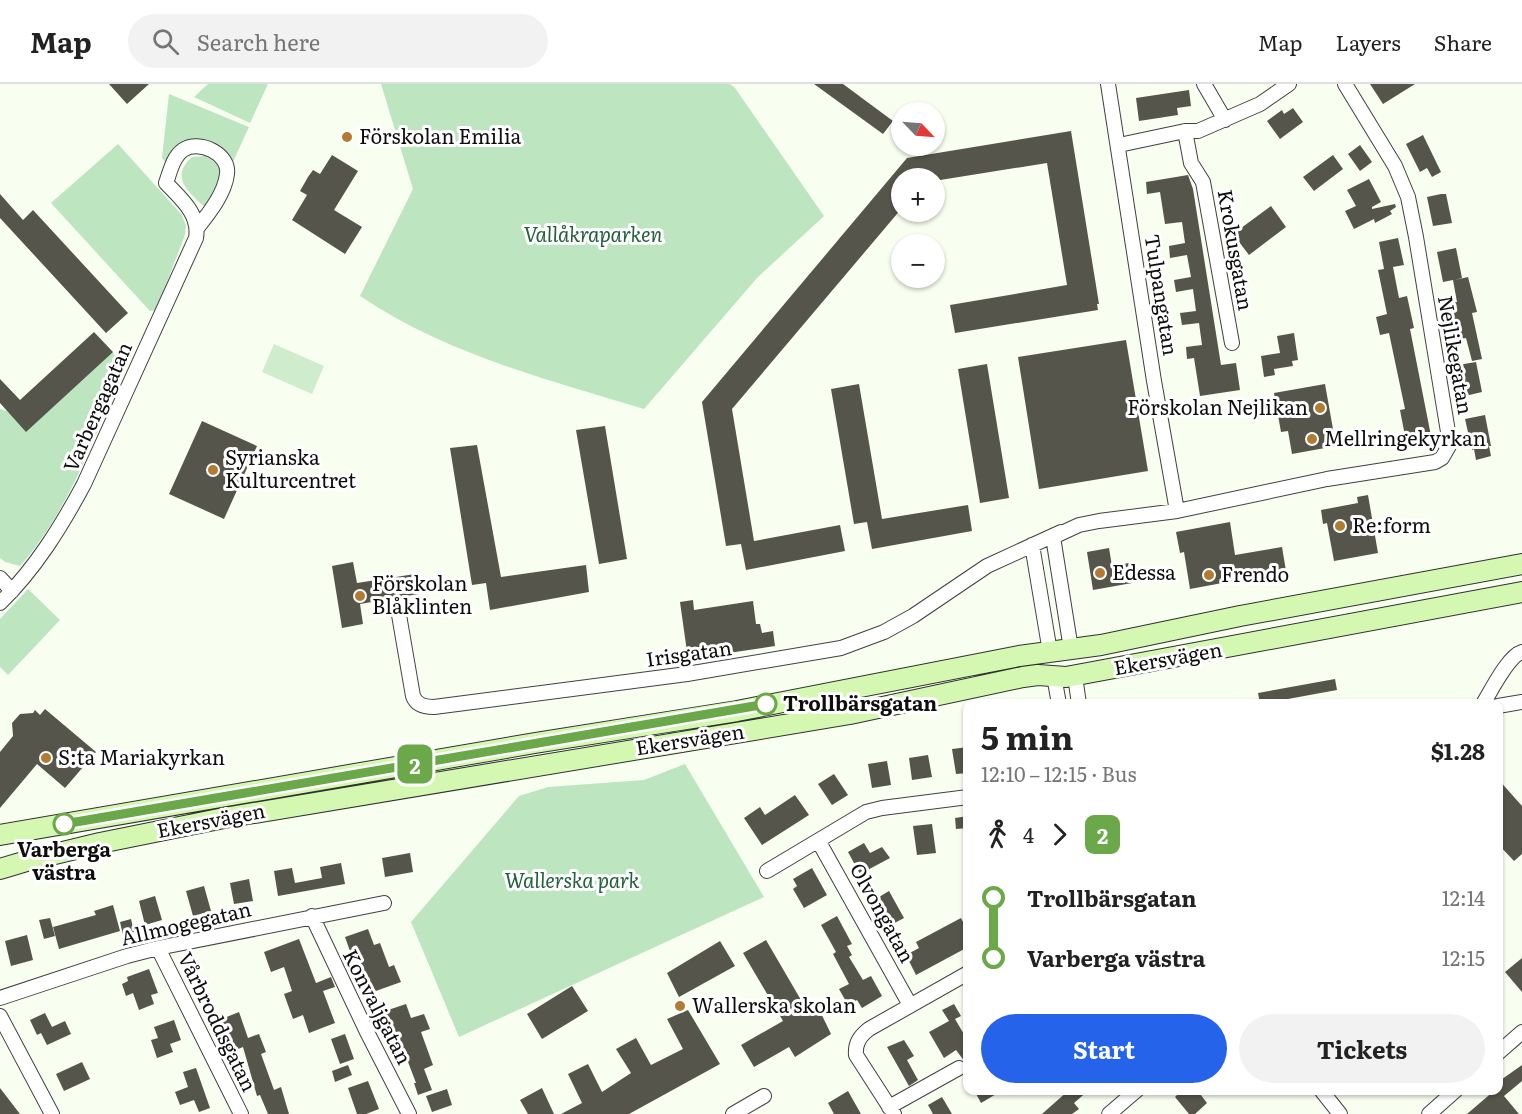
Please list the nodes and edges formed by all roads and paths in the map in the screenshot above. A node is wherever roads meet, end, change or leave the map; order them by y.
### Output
1 (1108, 84) edge
2 (1204, 84) edge
3 (1289, 84) edge
4 (1345, 84) edge
5 (1225, 120) junction
6 (1185, 131) junction
7 (1119, 145) junction
8 (198, 227) junction
9 (1232, 343) dead end
10 (1177, 511) junction
11 (1041, 541) junction
12 (1522, 564) edge
13 (0, 578) edge
14 (12, 591) junction
15 (1522, 592) edge
16 (0, 603) edge
17 (399, 615) dead end
18 (1071, 649) junction
19 (1050, 652) junction
20 (1522, 652) edge
21 (1054, 676) junction
22 (1075, 676) junction
23 (1058, 699) edge
24 (1078, 699) edge
25 (1486, 699) edge
26 (1522, 702) edge
27 (1503, 705) edge
28 (963, 798) edge
29 (0, 835) edge
30 (819, 842) junction
31 (0, 869) edge
32 (767, 871) dead end
33 (384, 903) dead end
34 (312, 916) junction
35 (158, 948) junction
36 (963, 976) edge
37 (0, 998) edge
38 (910, 1005) junction
39 (0, 1016) edge
40 (1522, 1032) edge
41 (1503, 1049) edge
42 (959, 1068) dead end
43 (1131, 1095) edge
44 (1324, 1095) edge
45 (1450, 1095) edge
46 (764, 1096) dead end
47 (892, 1111) edge
48 (51, 1114) edge
49 (241, 1114) edge
50 (409, 1114) edge
51 (733, 1114) edge
52 (1109, 1114) edge
53 (1340, 1114) edge
54 (1429, 1114) edge

1 - 7 street, Tulpangatan
2 - 5 street
3 - 5 street
4 - 10 street, Nejlikegatan
5 - 6 street
6 - 7 street
6 - 9 street, Krokusgatan
7 - 10 street, Tulpangatan
8 - 8 street, Varbergagatan
8 - 14 street, Varbergagatan
10 - 11 street, Nejlikegatan
11 - 17 street, Irisgatan
11 - 18 street
11 - 19 street
12 - 18 main road, Ekersvägen
13 - 14 street
14 - 16 street, Varbergagatan
15 - 22 main road, Ekersvägen
18 - 19 main road, Ekersvägen
18 - 22 main road
19 - 21 main road
19 - 29 main road, Ekersvägen
20 - 25 street
21 - 22 main road, Ekersvägen
21 - 23 street
21 - 31 main road, Ekersvägen
22 - 24 street
26 - 27 street
28 - 30 street
30 - 32 street
30 - 38 street, Olvongatan
33 - 34 street, Allmogegatan
34 - 35 street, Allmogegatan
34 - 50 street, Konvaljgatan
35 - 37 street, Allmogegatan
35 - 49 street, Vårbroddsgatan
36 - 38 street
38 - 47 street
39 - 48 street
40 - 41 street
42 - 47 street
43 - 52 street
44 - 53 street
45 - 54 street
46 - 51 street

